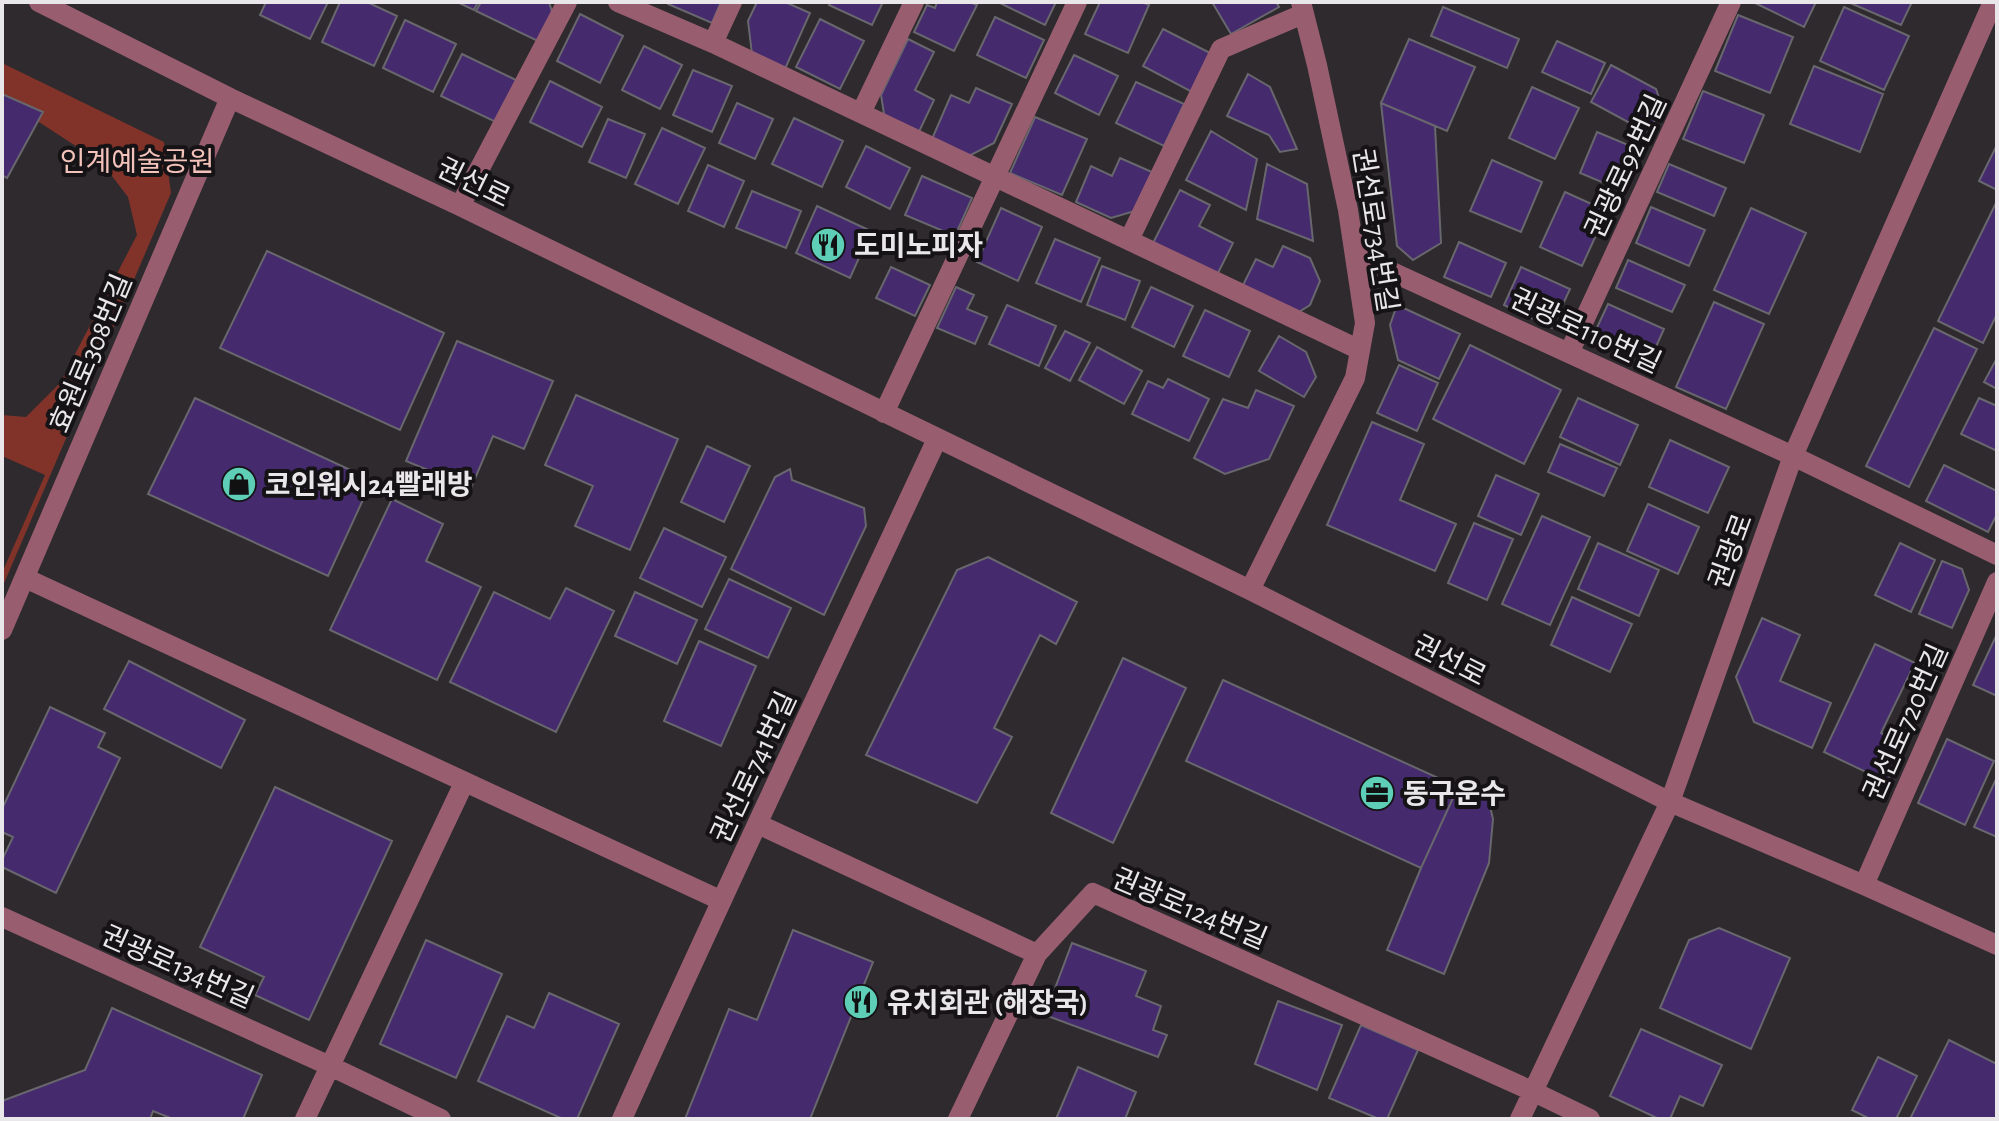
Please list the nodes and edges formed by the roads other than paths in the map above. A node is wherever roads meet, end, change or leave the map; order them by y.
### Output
1 (39, 2) edge
2 (567, 2) edge
3 (618, 2) edge
4 (732, 2) edge
5 (914, 2) edge
6 (1077, 2) edge
7 (1731, 2) edge
8 (1993, 2) edge
9 (1302, 8) edge
10 (713, 43) junction
11 (230, 98) junction
12 (861, 113) junction
13 (994, 176) junction
14 (460, 206) junction
15 (1129, 240) junction
16 (1355, 255) junction
17 (1360, 350) junction
18 (1569, 353) junction
19 (884, 413) junction
20 (937, 439) junction
21 (1793, 456) junction
22 (1997, 555) edge
23 (25, 578) junction
24 (1997, 582) edge
25 (1250, 590) junction
26 (2, 630) edge
27 (464, 783) junction
28 (1670, 802) junction
29 (758, 824) junction
30 (1864, 885) junction
31 (720, 900) junction
32 (2, 917) edge
33 (1997, 945) edge
34 (1037, 954) junction
35 (330, 1066) junction
36 (1532, 1091) junction
37 (305, 1119) edge
38 (441, 1119) edge
39 (622, 1119) edge
40 (958, 1119) edge
41 (1520, 1119) edge
42 (1590, 1119) edge

1 - 11 street, 권선로
2 - 14 street
3 - 10 street
4 - 10 street
5 - 12 street
6 - 13 street
7 - 18 street, 권광로92번길
8 - 21 street, 권광로
9 - 15 street
9 - 16 street, 권선로734번길
10 - 12 street
11 - 14 street, 권선로
11 - 23 street, 효원로308번길
12 - 13 street
13 - 15 street
13 - 19 street
14 - 19 street, 권선로
15 - 17 street
16 - 17 street, 권선로734번길
16 - 18 street, 권광로110번길
17 - 25 street, 권선로734번길
18 - 21 street, 권광로110번길
19 - 20 street, 권선로
20 - 25 street, 권선로
20 - 29 street, 권선로741번길
21 - 22 street, 권광로110번길
21 - 28 street, 권광로
23 - 26 street, 효원로308번길
23 - 27 street
24 - 30 street, 권선로720번길
25 - 28 street, 권선로
27 - 31 street
27 - 35 street
28 - 30 street, 권선로
28 - 36 street, 권광로
29 - 31 street, 권선로741번길
29 - 34 street
30 - 33 street, 권선로
31 - 39 street, 권선로741번길
32 - 35 street, 권광로134번길
34 - 36 street, 권광로124번길
34 - 40 street
35 - 37 street
35 - 38 street, 권광로134번길
36 - 41 street, 권광로
36 - 42 street

